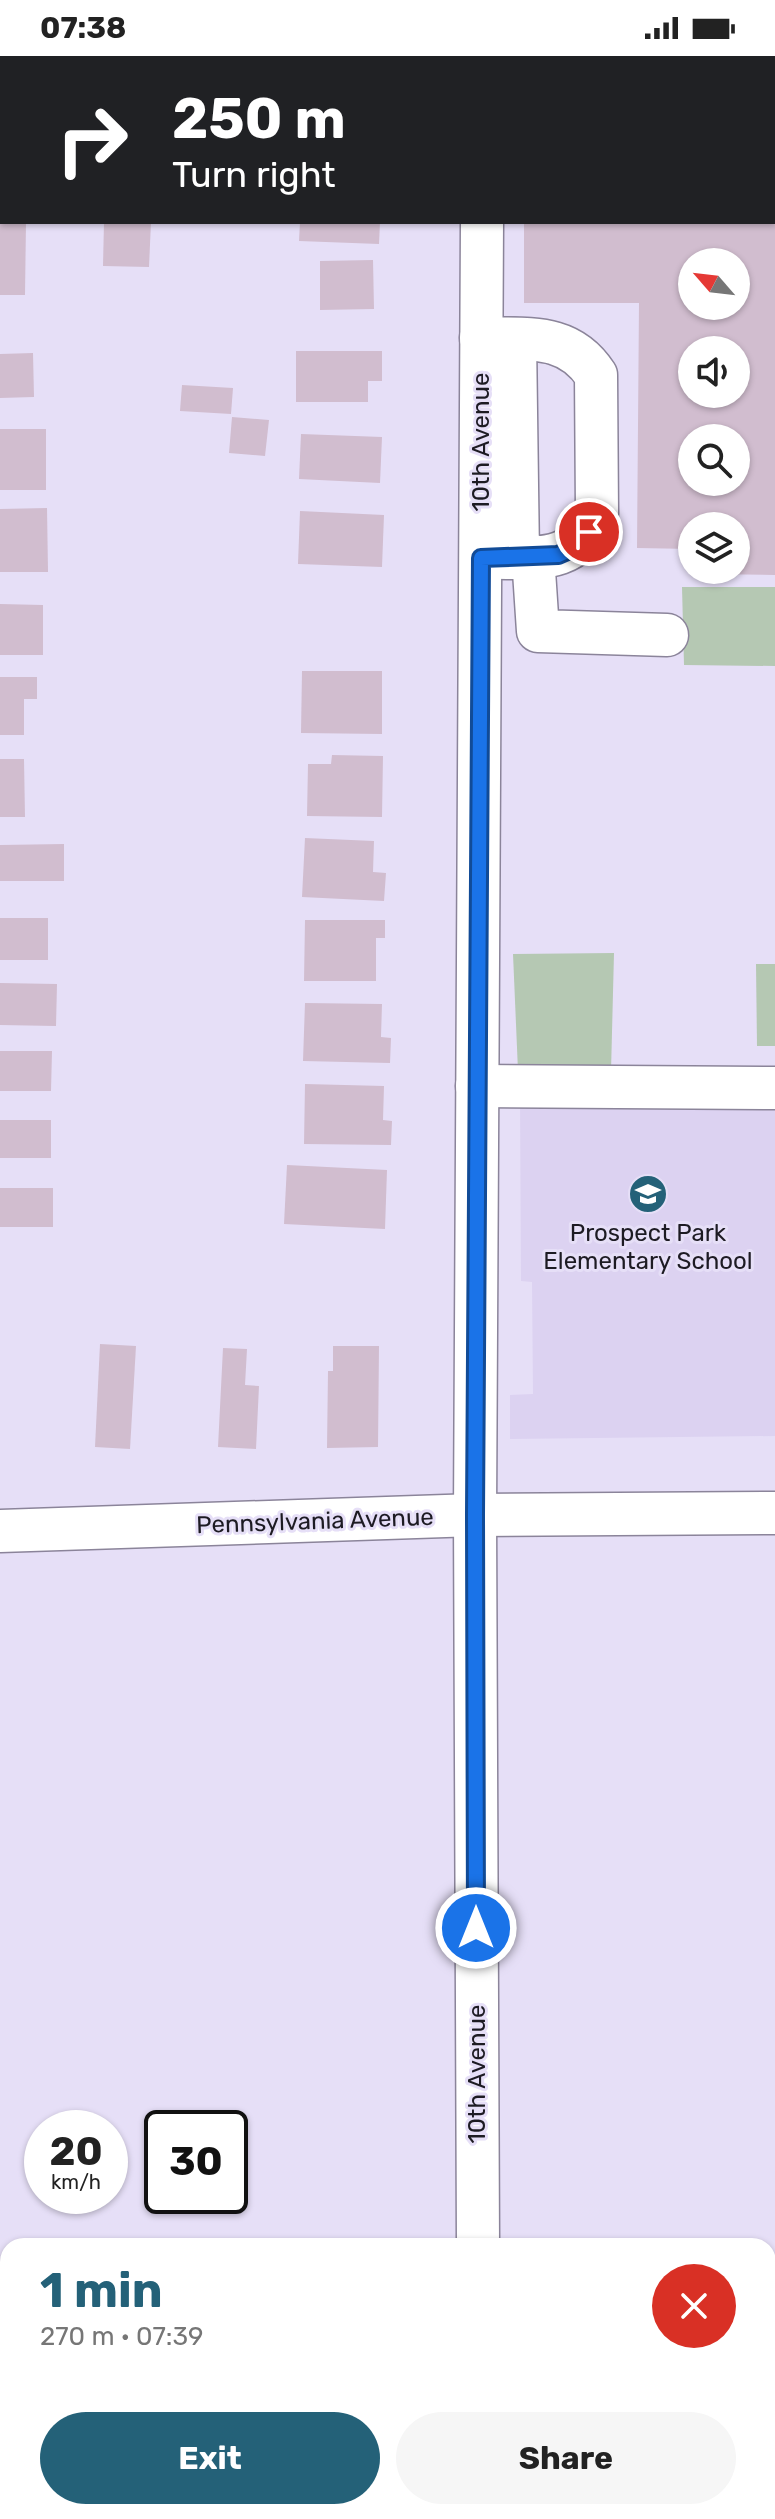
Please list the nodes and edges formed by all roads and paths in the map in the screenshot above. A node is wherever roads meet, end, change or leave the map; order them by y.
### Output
1 (482, 224) edge
2 (498, 339) junction
3 (511, 557) junction
4 (667, 635) dead end
5 (477, 1086) junction
6 (775, 1088) edge
7 (775, 1513) edge
8 (475, 1515) junction
9 (0, 1531) edge
10 (478, 2238) edge

1 - 2 street, 10th Avenue
2 - 3 street, 10th Avenue
2 - 3 street
3 - 4 street
3 - 5 street, 10th Avenue
5 - 6 street
5 - 8 street, 10th Avenue
7 - 8 street, Pennsylvania Avenue
8 - 9 street, Pennsylvania Avenue
8 - 10 street, 10th Avenue

